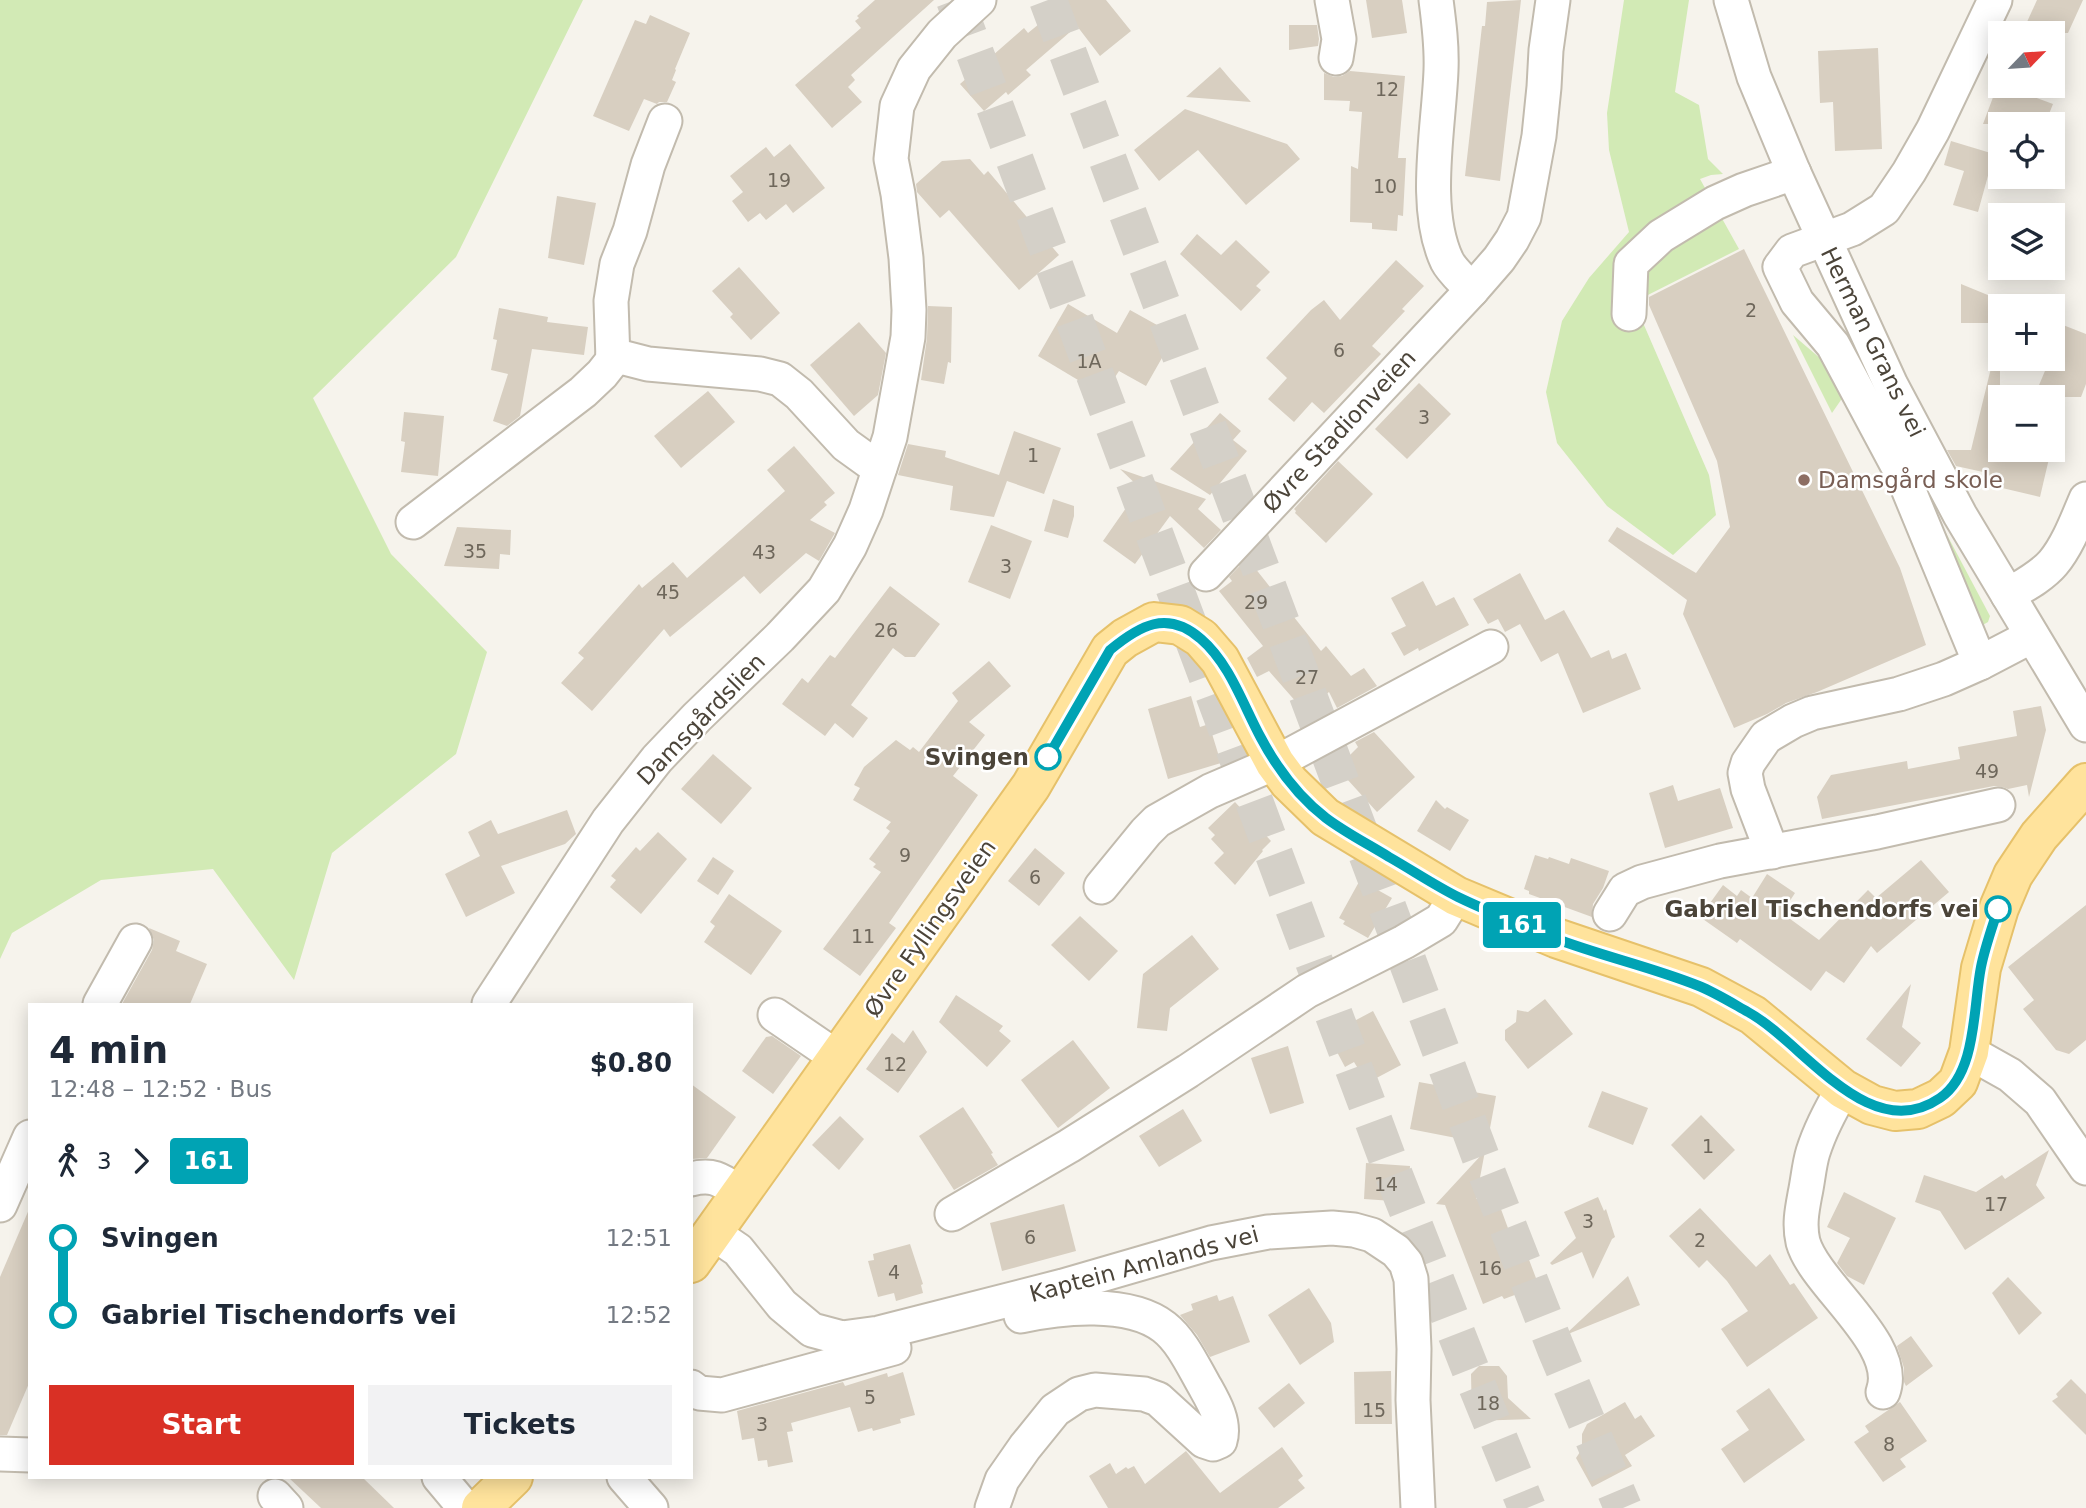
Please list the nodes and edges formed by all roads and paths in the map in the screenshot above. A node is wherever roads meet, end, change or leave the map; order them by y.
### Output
1 (979, 0) edge
2 (1332, 0) edge
3 (1436, 0) edge
4 (1553, 0) edge
5 (1731, 0) edge
6 (1995, 0) edge
7 (1336, 58) dead end
8 (665, 121) dead end
9 (1794, 173) junction
10 (1824, 238) junction
11 (1472, 290) junction
12 (1629, 314) dead end
13 (613, 355) junction
14 (880, 467) junction
15 (2086, 499) edge
16 (413, 523) dead end
17 (1206, 574) dead end
18 (2008, 595) junction
19 (2032, 636) junction
20 (1491, 647) dead end
21 (1980, 663) junction
22 (2086, 725) edge
23 (1275, 763) junction
24 (2086, 783) edge
25 (1998, 805) dead end
26 (1772, 852) junction
27 (1101, 887) dead end
28 (1456, 896) junction
29 (1611, 914) dead end
30 (135, 941) dead end
31 (101, 1003) edge
32 (490, 1003) edge
33 (775, 1015) dead end
34 (1969, 1052) junction
35 (838, 1058) junction
36 (1843, 1089) junction
37 (28, 1142) edge
38 (2086, 1168) edge
39 (693, 1178) edge
40 (741, 1195) junction
41 (0, 1205) edge
42 (952, 1214) dead end
43 (713, 1233) junction
44 (693, 1260) edge
45 (693, 1388) edge
46 (1883, 1392) dead end
47 (0, 1454) edge
48 (28, 1455) edge
49 (441, 1479) edge
50 (511, 1479) edge
51 (626, 1479) edge
52 (465, 1508) edge
53 (481, 1508) edge
54 (651, 1508) edge
55 (992, 1508) edge
56 (1418, 1508) edge

1 - 14 street, Damsgårdslien
2 - 7 street
3 - 11 street
4 - 11 street, Øvre Stadionveien
5 - 9 street, Herman Grans vei
6 - 10 street
8 - 13 street
9 - 10 street, Herman Grans vei
9 - 12 street
10 - 18 street, Herman Grans vei
10 - 21 street
11 - 17 street, Øvre Stadionveien
13 - 14 street
13 - 16 street
14 - 32 street, Damsgårdslien
15 - 18 street
18 - 19 street, Herman Grans vei
19 - 21 street
19 - 22 street, Herman Grans vei
20 - 23 street
21 - 26 street
23 - 27 street
23 - 28 main road
23 - 35 main road, Øvre Fyllingsveien
24 - 34 main road
25 - 26 street
26 - 29 street
28 - 36 main road
28 - 42 street
30 - 31 street
33 - 35 street
34 - 36 main road
34 - 38 street
35 - 40 main road, Øvre Fyllingsveien
36 - 46 street
37 - 41 street
39 - 40 street
40 - 43 main road, Øvre Fyllingsveien
43 - 44 main road, Øvre Fyllingsveien
43 - 56 street, Kaptein Amlands vei
45 - 55 street
47 - 48 street
49 - 52 street
50 - 53 main road
51 - 54 street

